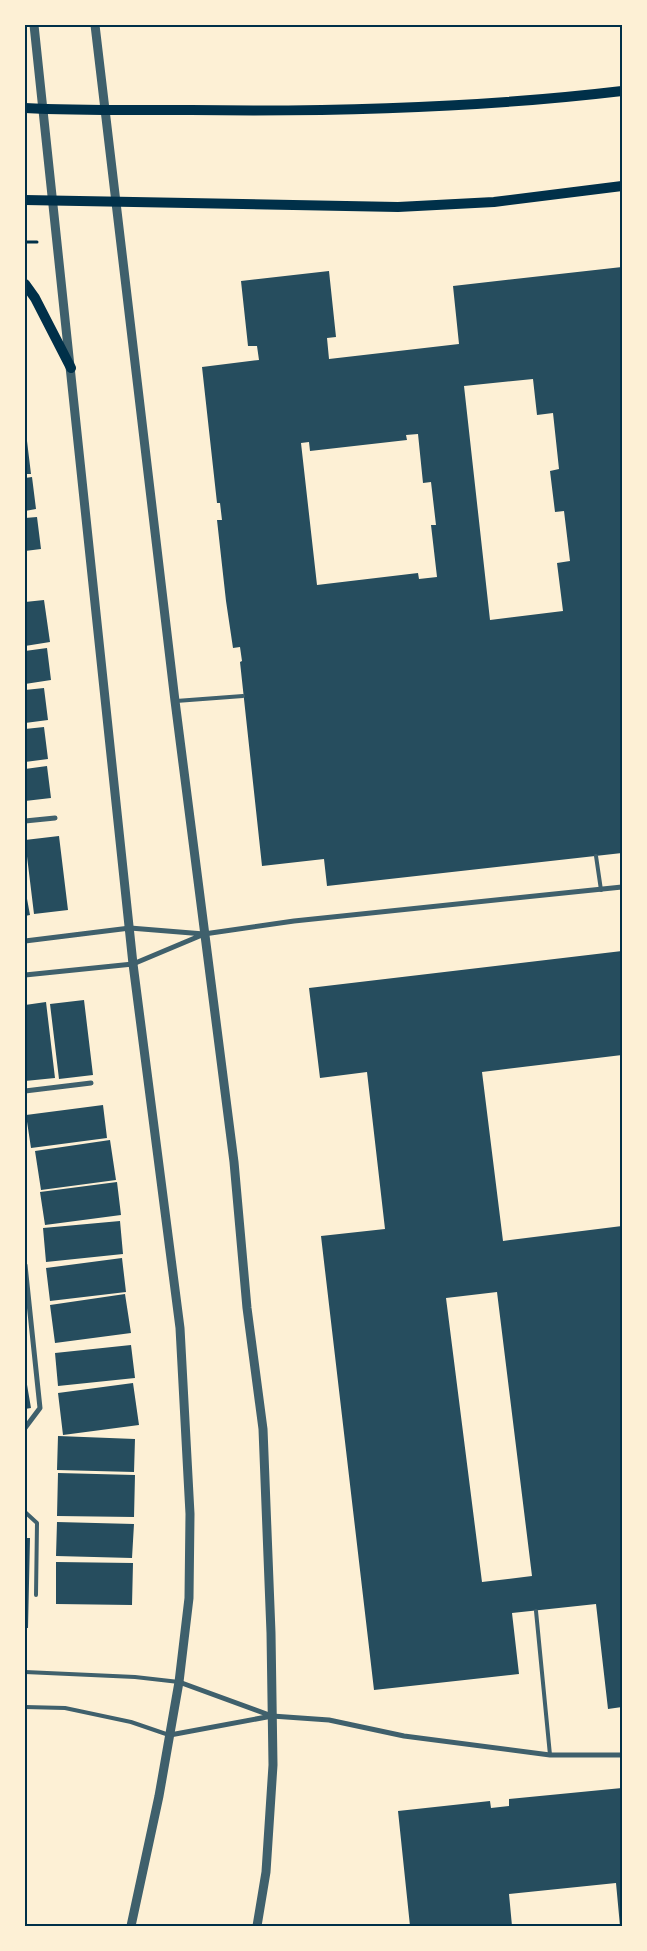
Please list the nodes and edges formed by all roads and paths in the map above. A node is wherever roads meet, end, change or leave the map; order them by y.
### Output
1 (34, 25) edge
2 (95, 25) edge
3 (622, 91) edge
4 (25, 108) edge
5 (44, 109) junction
6 (105, 109) junction
7 (622, 186) edge
8 (25, 200) edge
9 (53, 201) junction
10 (115, 203) junction
11 (25, 242) edge
12 (40, 242) dead end
13 (25, 284) edge
14 (72, 368) junction
15 (244, 696) dead end
16 (175, 701) junction
17 (55, 818) dead end
18 (25, 821) edge
19 (596, 856) dead end
20 (622, 887) edge
21 (601, 890) junction
22 (130, 928) junction
23 (204, 934) junction
24 (25, 941) edge
25 (134, 964) junction
26 (25, 975) edge
27 (91, 1083) dead end
28 (25, 1091) edge
29 (25, 1266) edge
30 (25, 1428) edge
31 (25, 1512) edge
32 (36, 1595) dead end
33 (536, 1611) dead end
34 (25, 1672) edge
35 (179, 1682) junction
36 (25, 1707) edge
37 (272, 1716) junction
38 (169, 1735) junction
39 (550, 1755) junction
40 (622, 1755) edge
41 (131, 1926) edge
42 (257, 1926) edge

1 - 5 street
2 - 6 street
3 - 6 main road
4 - 5 main road
5 - 6 main road
5 - 9 street
6 - 10 street
7 - 10 main road
8 - 9 main road
9 - 10 main road
9 - 14 street
10 - 16 street
11 - 12 path
13 - 14 main road
14 - 22 street
15 - 16 lane
16 - 23 street
17 - 18 street
19 - 21 lane
20 - 21 street
21 - 23 street
22 - 23 street
22 - 24 street
22 - 25 street
23 - 25 street
23 - 37 street
25 - 26 street
25 - 35 street
27 - 28 street
29 - 30 street
31 - 32 lane
33 - 39 lane
34 - 35 lane
35 - 37 street
35 - 38 street
36 - 38 lane
37 - 38 street
37 - 39 street
37 - 42 street
38 - 41 street
39 - 40 street

